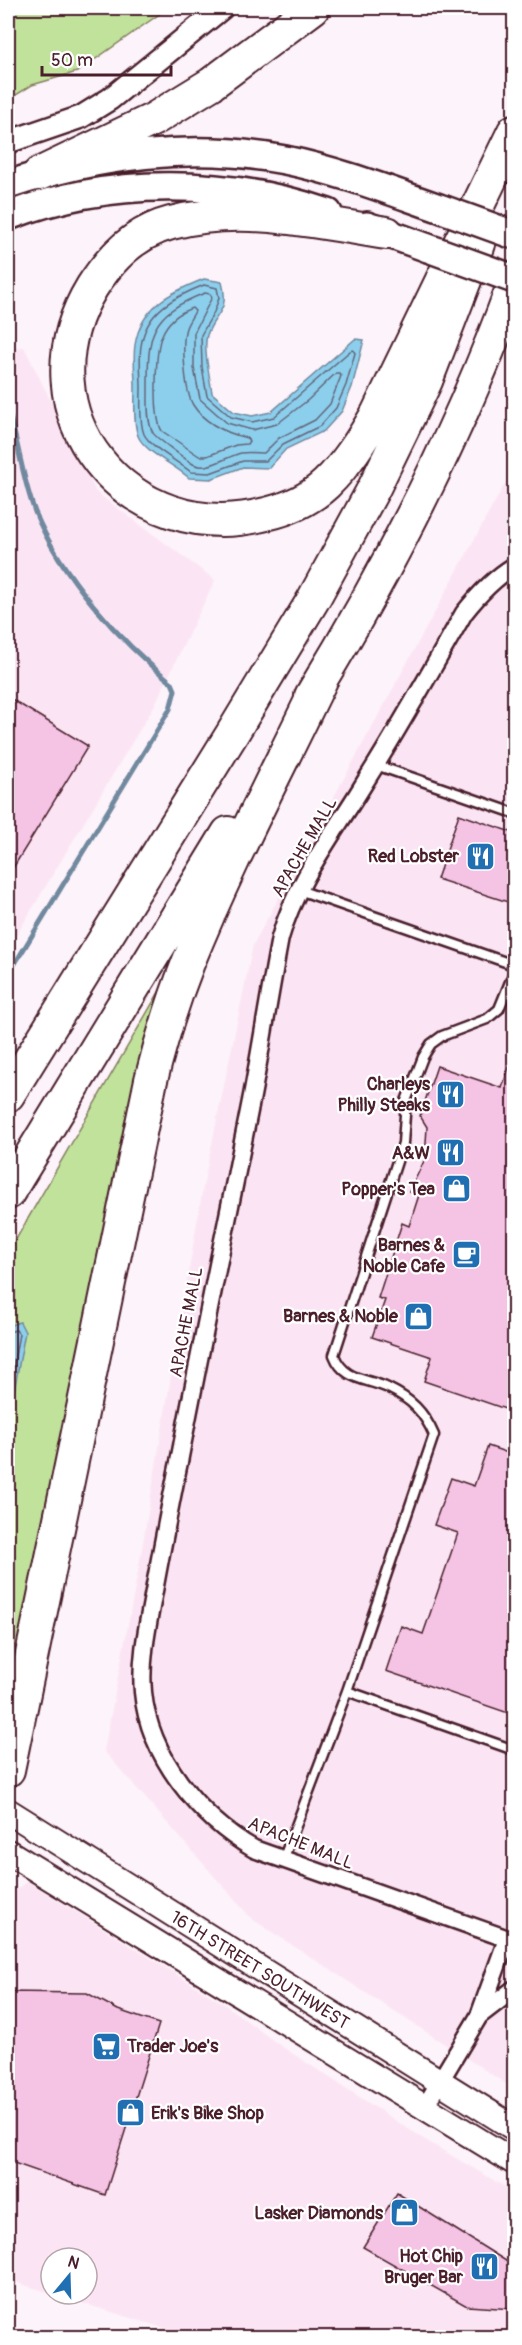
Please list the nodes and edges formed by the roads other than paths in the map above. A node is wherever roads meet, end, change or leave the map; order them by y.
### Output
1 (222, 8) edge
2 (313, 8) edge
3 (514, 131) edge
4 (514, 138) edge
5 (8, 142) edge
6 (39, 174) junction
7 (8, 185) edge
8 (8, 216) edge
9 (387, 233) junction
10 (514, 235) edge
11 (514, 281) edge
12 (514, 566) edge
13 (322, 678) junction
14 (376, 765) junction
15 (514, 813) edge
16 (299, 890) junction
17 (514, 965) edge
18 (514, 972) edge
19 (8, 1095) edge
20 (8, 1193) edge
21 (347, 1690) junction
22 (514, 1750) edge
23 (8, 1770) edge
24 (8, 1811) edge
25 (8, 1852) edge
26 (283, 1860) junction
27 (511, 1940) edge
28 (514, 1989) edge
29 (479, 2016) junction
30 (439, 2082) junction
31 (424, 2108) junction
32 (514, 2128) edge
33 (514, 2162) edge

1 - 5 street
2 - 6 highway
3 - 9 highway
4 - 19 highway
6 - 7 main road
6 - 10 main road, bridge
8 - 9 main road
9 - 11 main road, bridge
11 - 13 highway
12 - 14 street, APACHE MALL
13 - 20 highway
13 - 23 highway
14 - 15 lane
14 - 16 street, APACHE MALL
16 - 17 lane
16 - 26 street, APACHE MALL
18 - 21 lane
21 - 22 lane
21 - 26 lane
24 - 30 main road, 16TH STREET SOUTHWEST
25 - 31 main road, 16TH STREET SOUTHWEST
26 - 27 street, APACHE MALL
27 - 29 street
28 - 29 street
29 - 30 street
30 - 31 street
30 - 32 main road, 16TH STREET SOUTHWEST
31 - 33 main road, 16TH STREET SOUTHWEST

